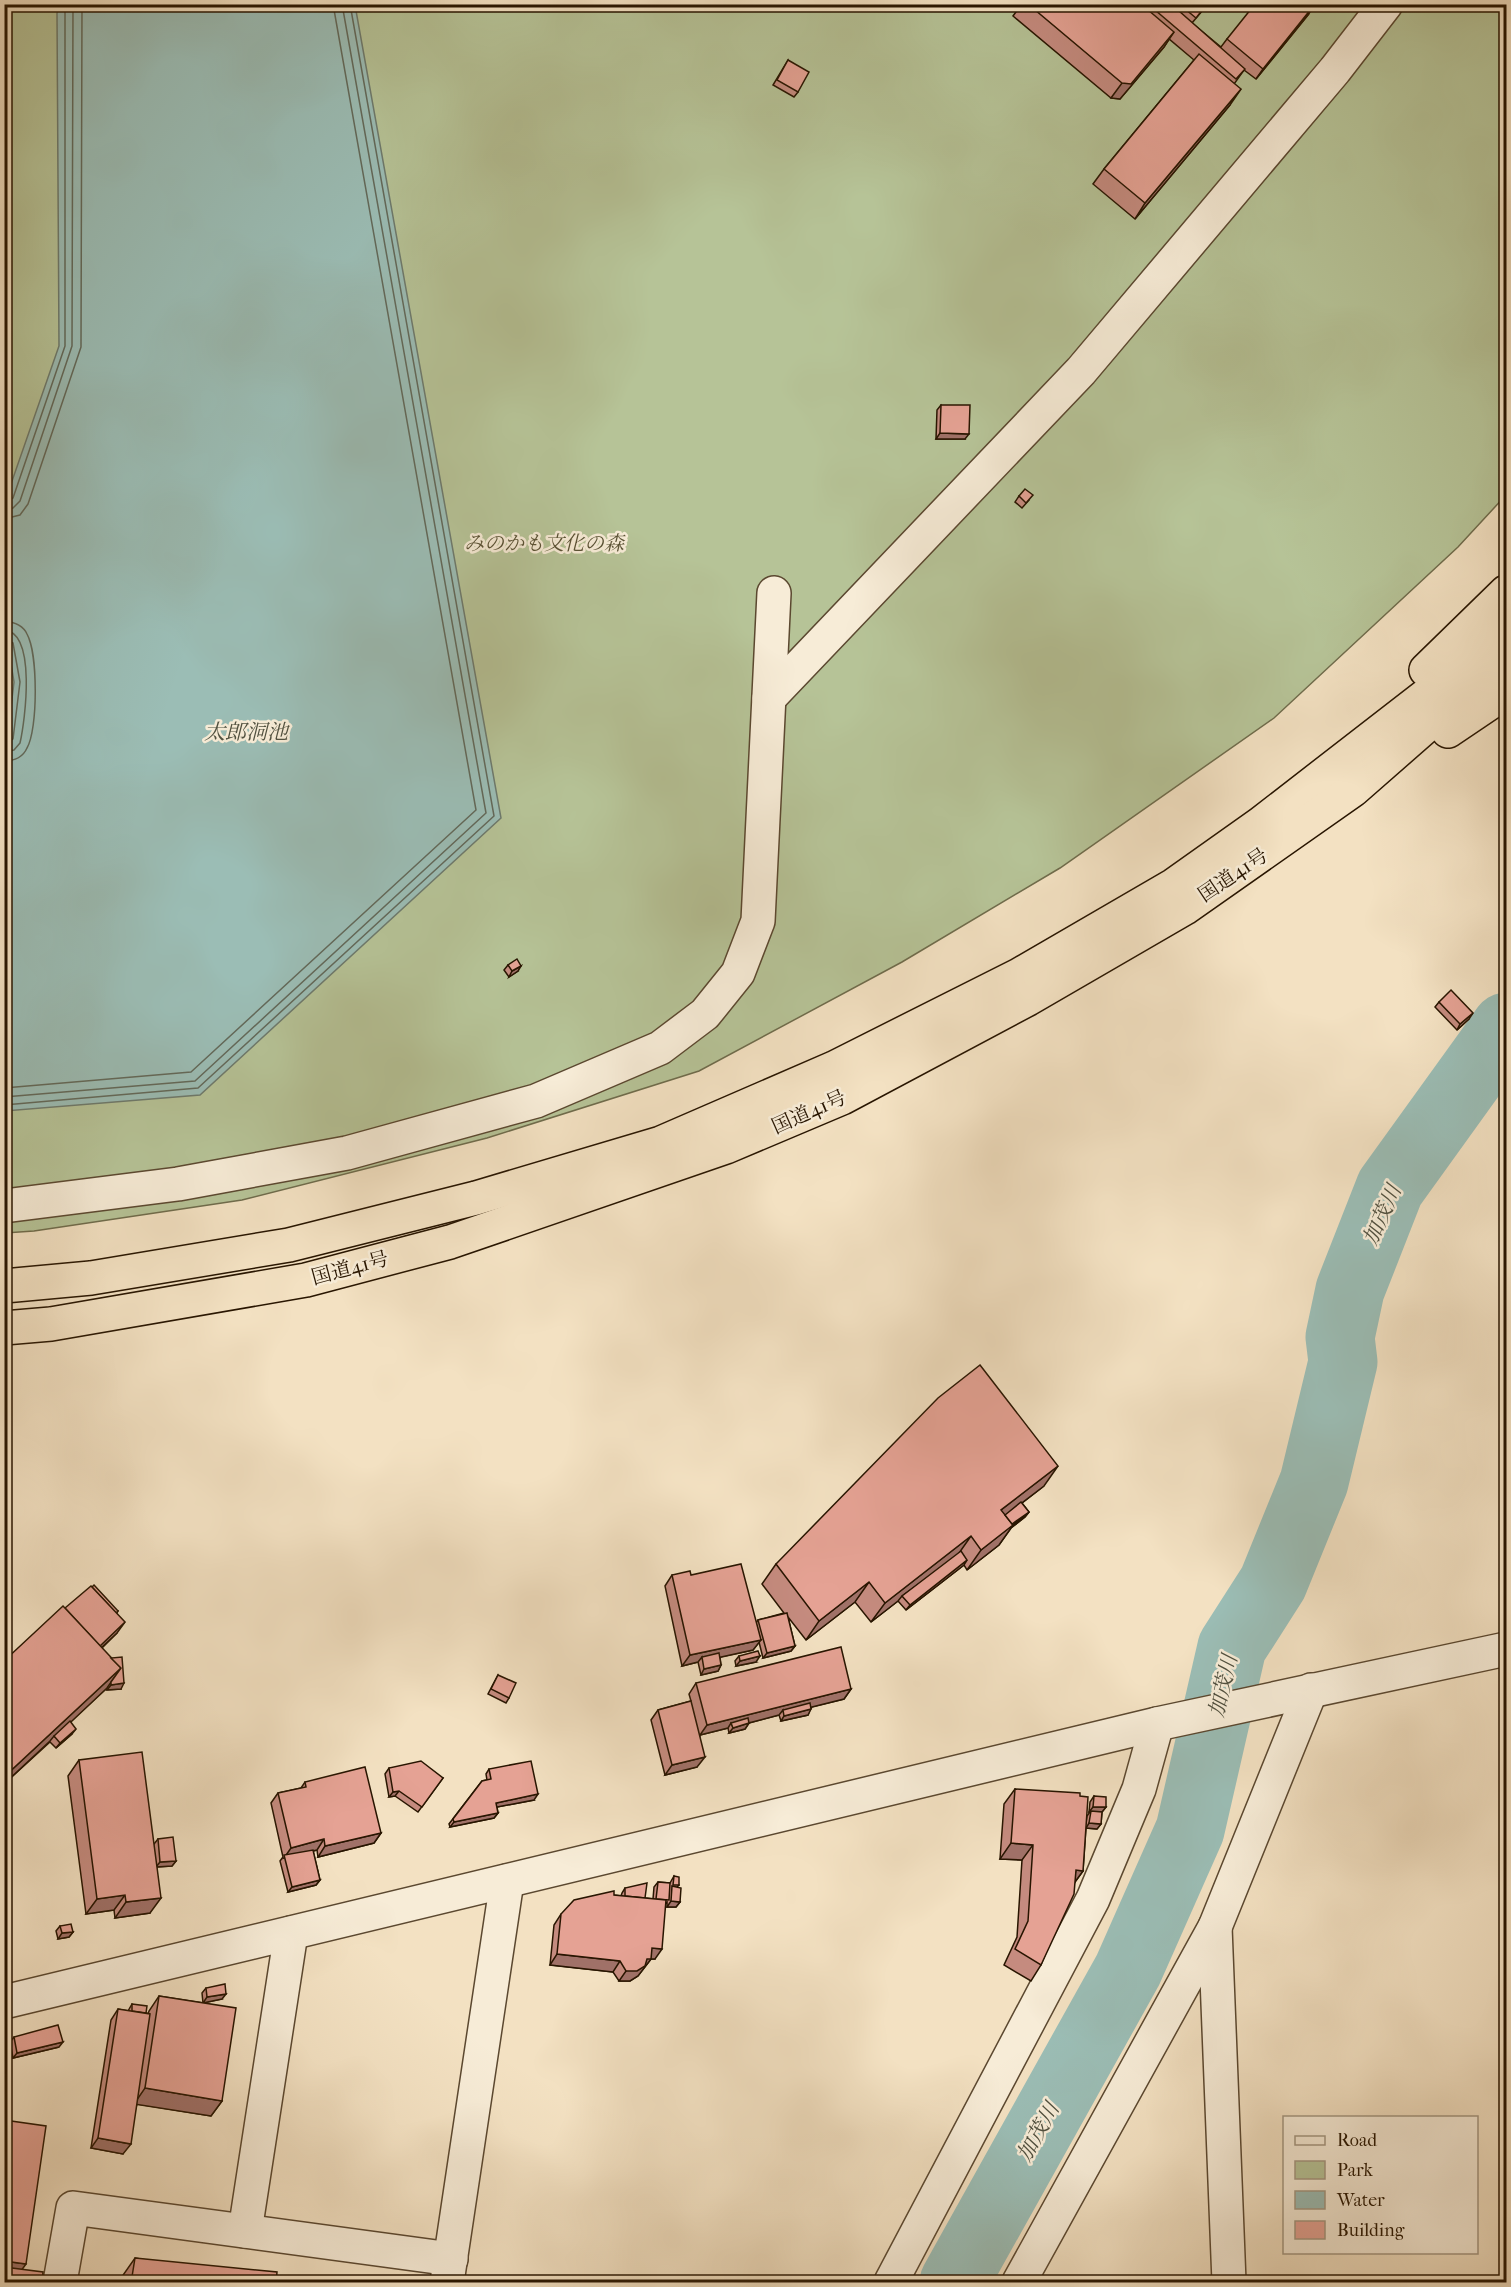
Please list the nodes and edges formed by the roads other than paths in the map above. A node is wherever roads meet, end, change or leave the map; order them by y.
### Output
1 (1386, 4) edge
2 (1506, 592) edge
3 (774, 593) dead end
4 (1506, 627) edge
5 (1506, 656) edge
6 (1506, 692) edge
7 (769, 698) junction
8 (1353, 790) junction
9 (1260, 824) junction
10 (4, 1206) edge
11 (4, 1286) edge
12 (4, 1328) edge
13 (1506, 1649) edge
14 (1311, 1690) junction
15 (1157, 1724) junction
16 (507, 1881) junction
17 (1215, 1927) junction
18 (291, 1933) junction
19 (4, 2002) edge
20 (245, 2231) junction
21 (449, 2271) edge
22 (60, 2283) edge
23 (891, 2283) edge
24 (1019, 2283) edge
25 (1228, 2283) edge

1 - 7 street
2 - 9 highway
3 - 7 street
4 - 9 highway, 国道41号
5 - 8 highway, 国道41号
6 - 8 highway
7 - 10 street
8 - 12 highway, 国道41号
9 - 11 highway, 国道41号
13 - 14 street
14 - 15 street
14 - 17 street
15 - 16 street
15 - 23 street
16 - 18 street
16 - 21 street
17 - 24 street
17 - 25 street
18 - 19 street
18 - 20 street
20 - 21 street
20 - 22 street

